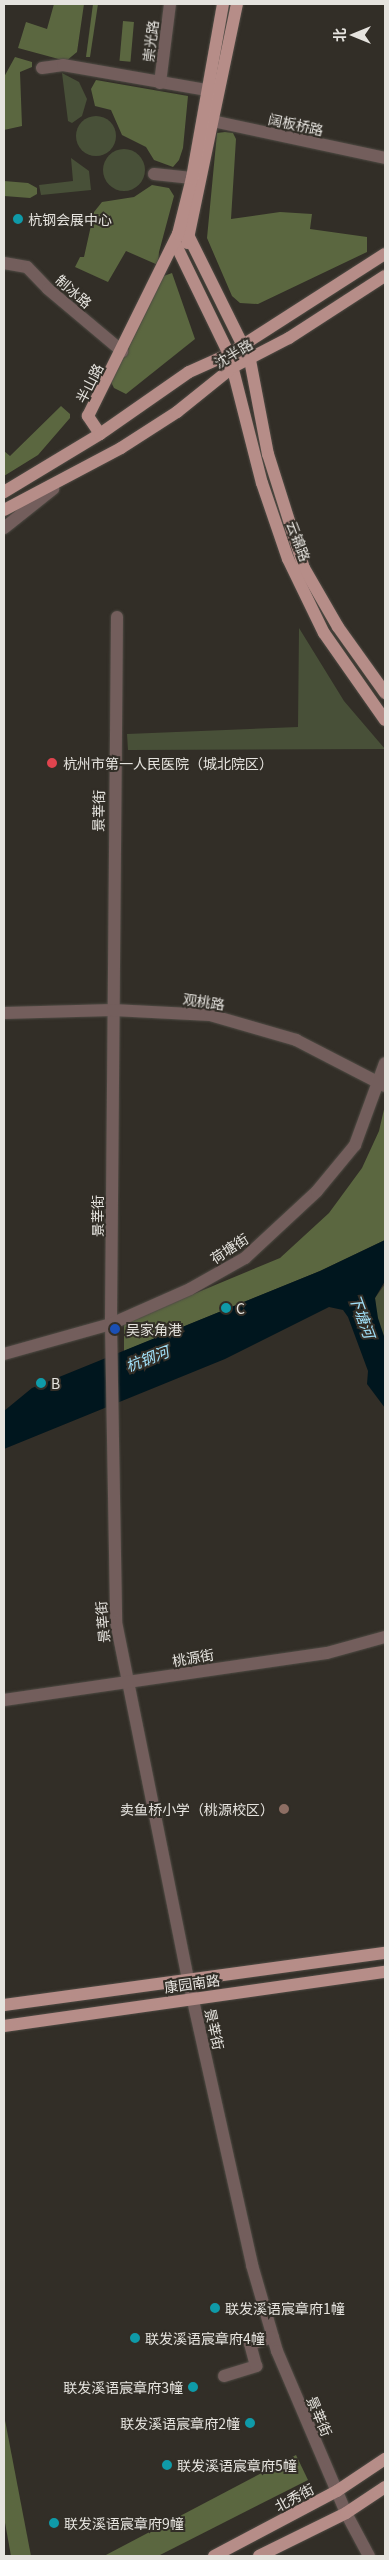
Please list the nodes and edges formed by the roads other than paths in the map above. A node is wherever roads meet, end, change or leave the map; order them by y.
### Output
1 (170, 4) edge
2 (223, 4) edge
3 (237, 4) edge
4 (42, 68) dead end
5 (160, 83) junction
6 (206, 90) junction
7 (205, 120) junction
8 (385, 158) edge
9 (154, 174) dead end
10 (192, 178) junction
11 (181, 238) junction
12 (385, 254) edge
13 (4, 263) edge
14 (385, 276) edge
15 (243, 345) junction
16 (122, 351) junction
17 (229, 354) junction
18 (250, 360) junction
19 (233, 367) junction
20 (100, 434) junction
21 (73, 473) junction
22 (4, 492) edge
23 (4, 510) edge
24 (4, 528) edge
25 (117, 617) dead end
26 (385, 693) edge
27 (385, 720) edge
28 (113, 1010) junction
29 (4, 1013) edge
30 (385, 1063) edge
31 (382, 1085) edge
32 (111, 1324) junction
33 (4, 1354) edge
34 (385, 1637) edge
35 (127, 1684) junction
36 (4, 1700) edge
37 (385, 1953) edge
38 (385, 1972) edge
39 (188, 1978) junction
40 (192, 1998) junction
41 (4, 2004) edge
42 (4, 2026) edge
43 (273, 2337) junction
44 (224, 2376) dead end
45 (385, 2458) edge
46 (385, 2486) edge
47 (336, 2491) junction
48 (346, 2513) junction
49 (214, 2556) edge
50 (259, 2556) edge
51 (369, 2556) edge

1 - 5 street, 崇光路
2 - 6 main road, 半山路
3 - 7 main road, 半山路
4 - 5 street
5 - 6 street
6 - 7 main road, 半山路
7 - 8 street, 阔板桥路
7 - 10 main road, 半山路
7 - 11 main road, 半山路
9 - 10 street
10 - 11 main road, 半山路
11 - 15 main road
11 - 16 main road, 半山路
11 - 17 main road
12 - 15 main road, 沈半路
13 - 16 street, 制冰路
14 - 18 main road, 沈半路
15 - 17 main road, 沈半路
15 - 18 main road
16 - 20 main road, 半山路
17 - 19 main road, 云锦路
17 - 20 main road, 沈半路
18 - 19 main road, 沈半路
18 - 26 main road, 云锦路
19 - 21 main road, 沈半路
19 - 27 main road, 云锦路
20 - 22 main road
21 - 23 main road
21 - 24 street
25 - 28 street, 景莘街
28 - 29 street, 观桃路
28 - 31 street, 观桃路
28 - 32 street, 景莘街
30 - 31 street, 荷塘街
31 - 32 street, 荷塘街
32 - 33 street, 荷塘街
32 - 35 street, 景莘街
34 - 35 street, 桃源街
35 - 36 street, 桃源街
35 - 39 street, 景莘街
37 - 39 main road, 康园南路
38 - 40 main road, 康园南路
39 - 40 street, 景莘街
39 - 41 main road, 康园南路
40 - 42 main road, 康园南路
40 - 43 street, 景莘街
43 - 44 street
43 - 47 street, 景莘街
45 - 47 main road, 北秀街
46 - 48 main road
47 - 48 street, 景莘街
47 - 49 main road, 北秀街
48 - 50 main road
48 - 51 street, 景莘街

